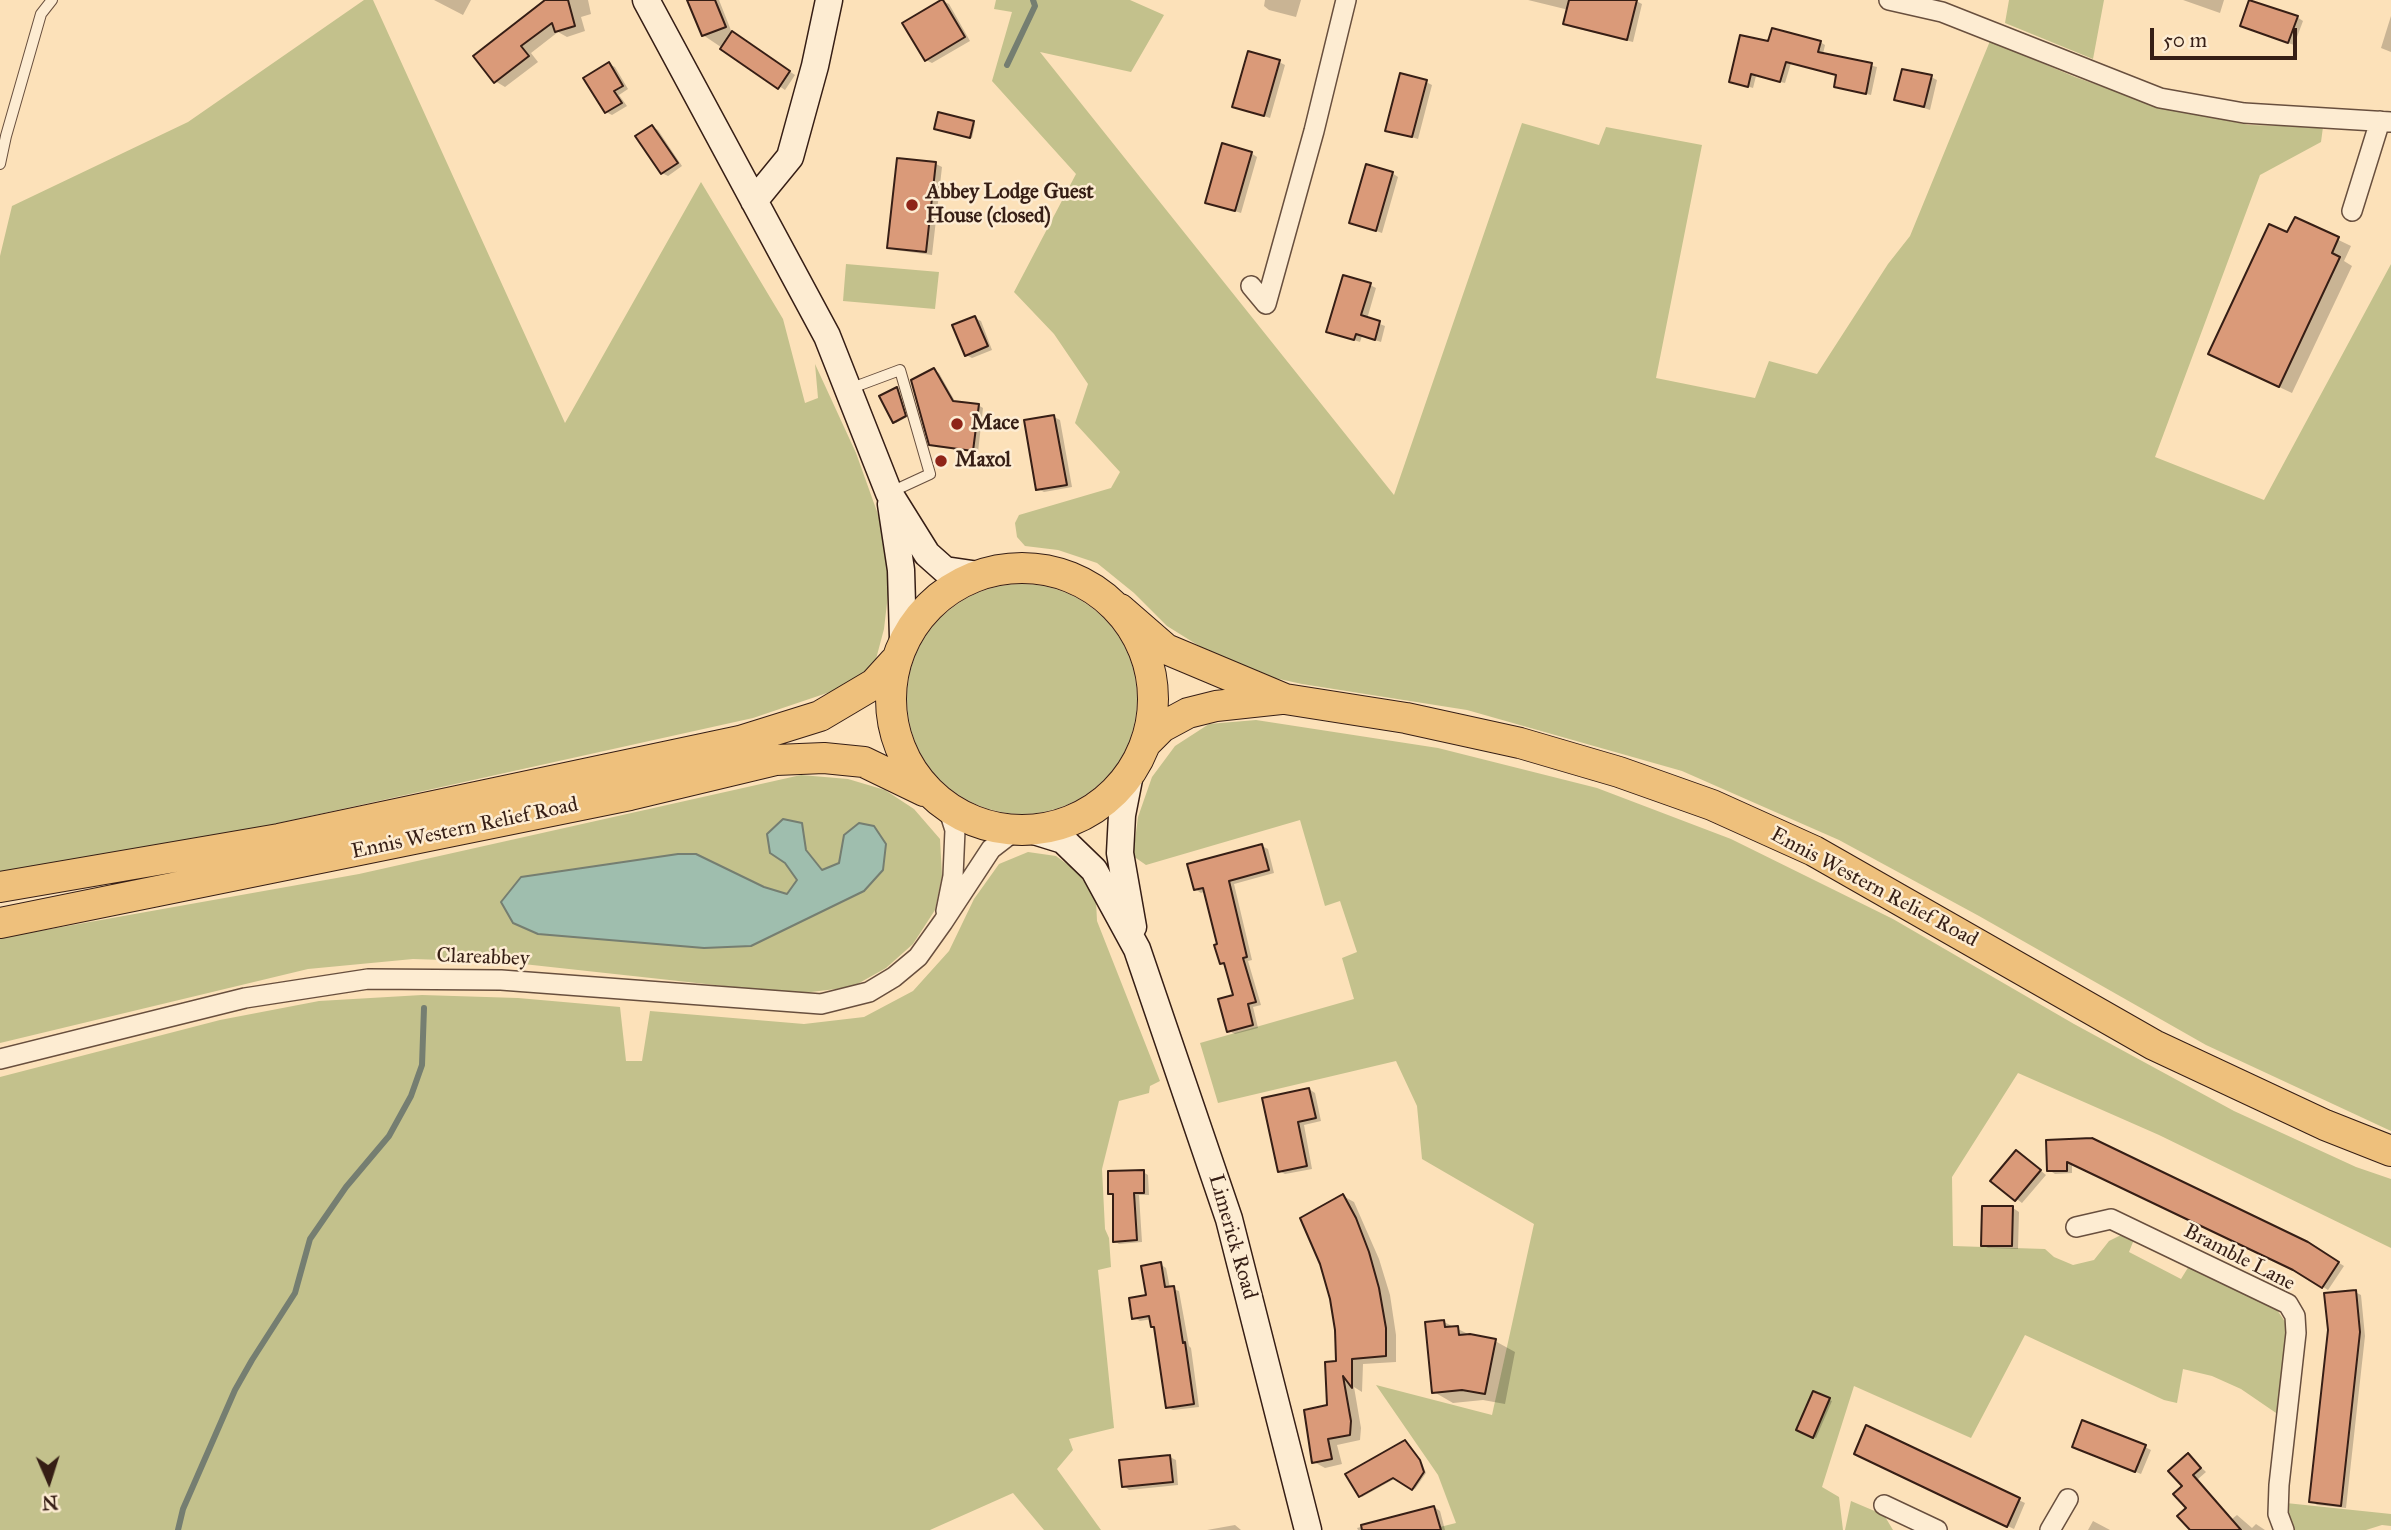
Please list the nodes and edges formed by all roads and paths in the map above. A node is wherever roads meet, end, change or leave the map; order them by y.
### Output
1 (52, 0) edge
2 (646, 0) edge
3 (829, 0) edge
4 (1346, 0) edge
5 (1889, 0) edge
6 (2385, 122) edge
7 (0, 164) edge
8 (754, 201) junction
9 (2352, 211) dead end
10 (1251, 286) dead end
11 (849, 389) junction
12 (890, 493) junction
13 (979, 575) junction
14 (1120, 609) junction
15 (899, 650) junction
16 (1285, 699) junction
17 (1147, 742) junction
18 (1130, 774) junction
19 (925, 791) junction
20 (949, 811) junction
21 (1023, 832) junction
22 (0, 887) edge
23 (943, 922) junction
24 (0, 923) edge
25 (1137, 950) junction
26 (0, 1059) edge
27 (2391, 1151) edge
28 (2076, 1227) dead end
29 (2068, 1499) dead end
30 (1884, 1505) dead end
31 (1907, 1523) edge
32 (1308, 1530) edge
33 (1937, 1530) edge
34 (2050, 1530) edge
35 (2284, 1530) edge

1 - 7 lane
2 - 8 main road
3 - 8 main road
4 - 10 street
5 - 6 street
6 - 9 street
8 - 11 main road
11 - 12 main road
11 - 12 lane
12 - 13 main road
12 - 15 main road
13 - 14 main road
13 - 15 main road, Ennis Western Relief Road
14 - 16 main road, Ennis Western Relief Road
14 - 17 main road
15 - 19 main road
15 - 22 main road, Ennis Western Relief Road
16 - 17 main road, Ennis Western Relief Road
16 - 27 main road, Ennis Western Relief Road
17 - 18 main road
18 - 21 main road
18 - 25 main road
19 - 20 main road
19 - 24 main road, Ennis Western Relief Road
20 - 21 main road
20 - 23 street, Clareabbey
21 - 23 street, Clareabbey
21 - 25 main road
23 - 26 street, Clareabbey
25 - 32 main road, Limerick Road
28 - 35 street, Bramble Lane
29 - 34 street
30 - 31 street
31 - 33 street

